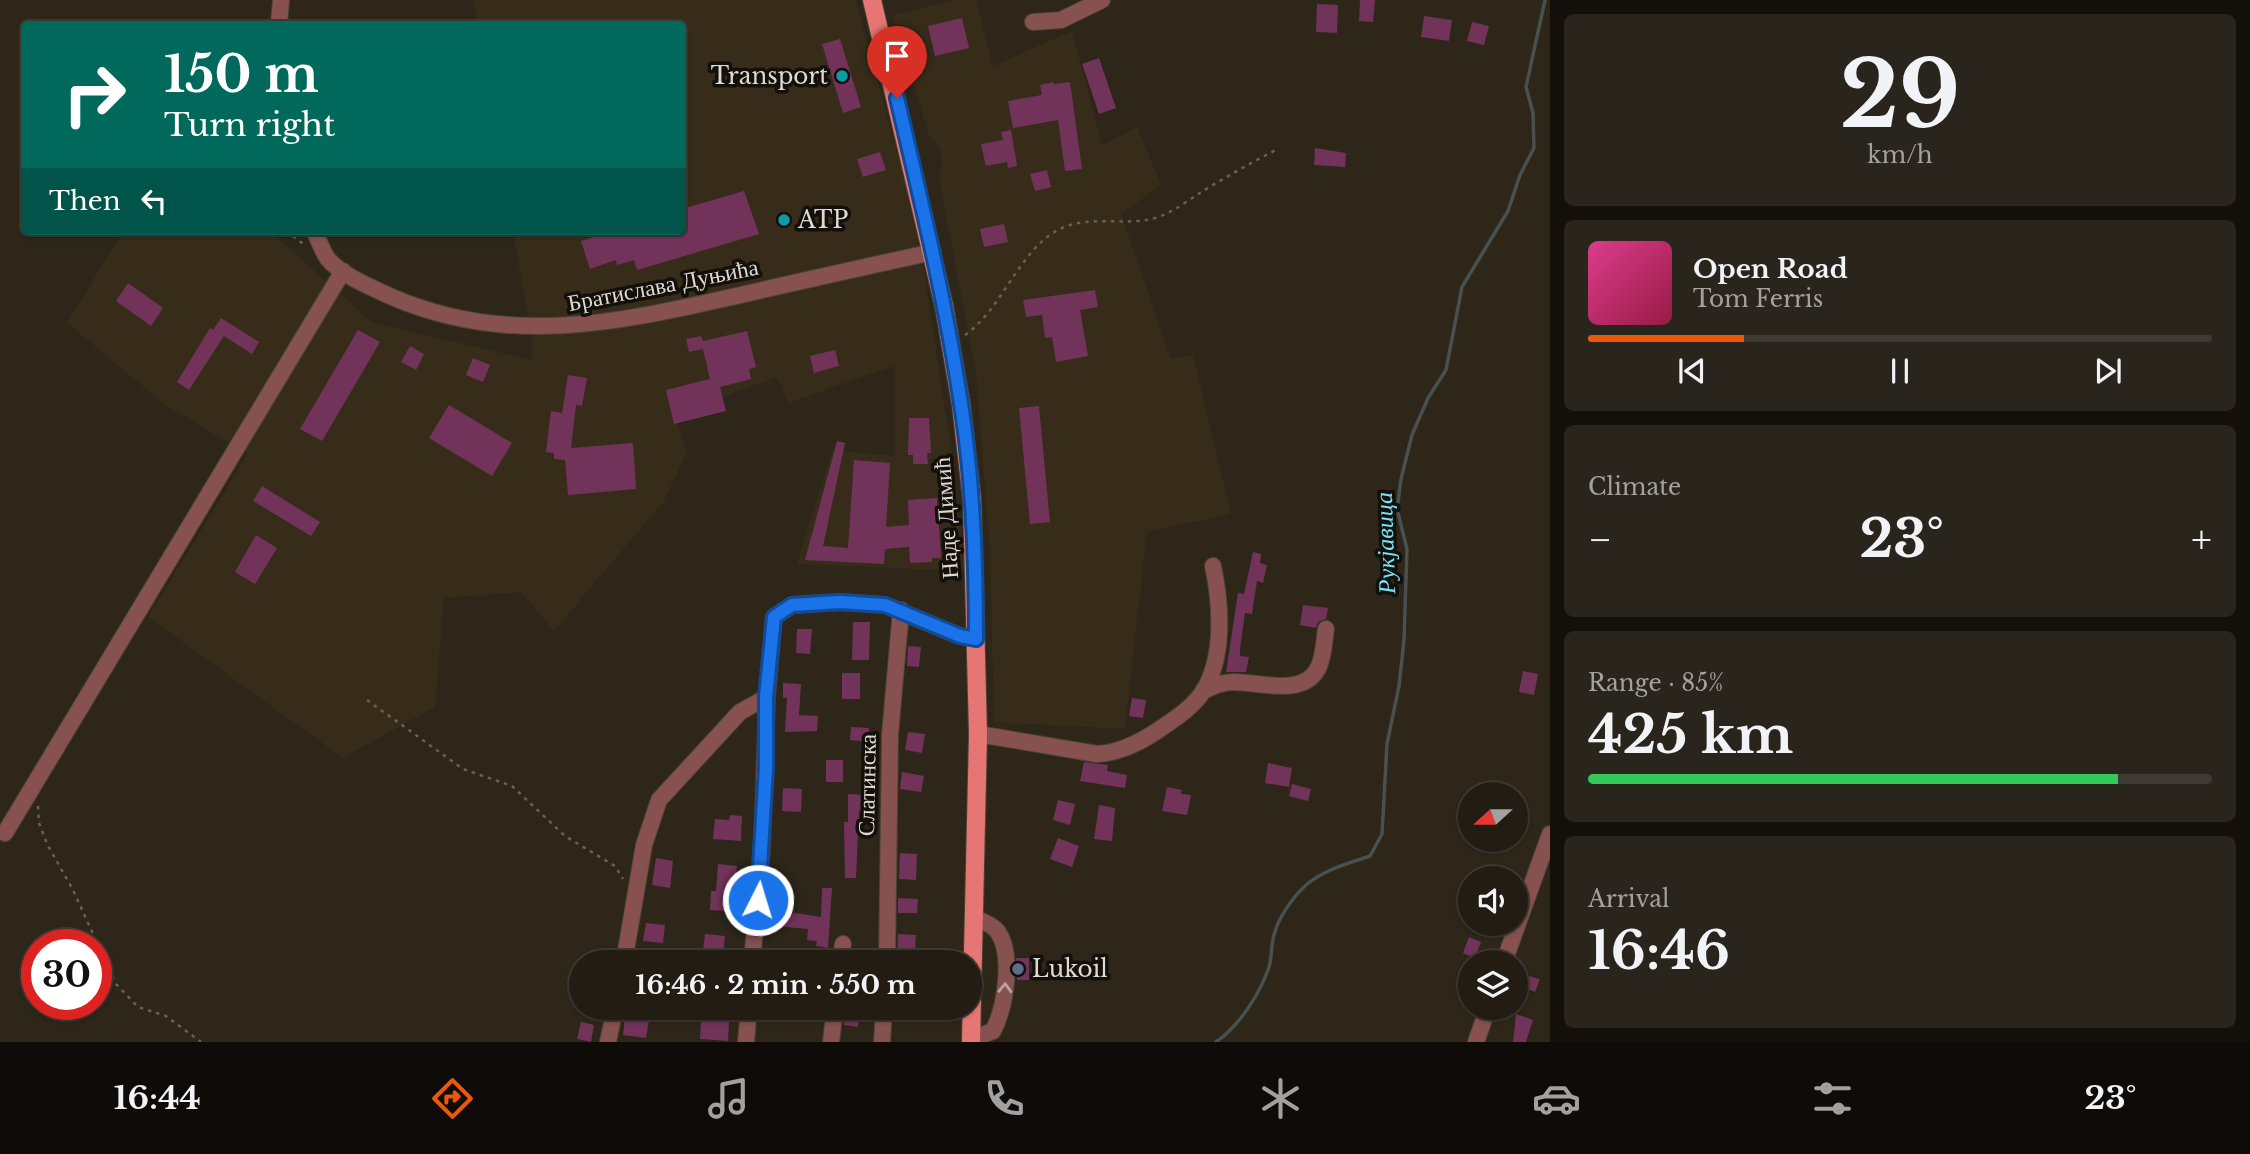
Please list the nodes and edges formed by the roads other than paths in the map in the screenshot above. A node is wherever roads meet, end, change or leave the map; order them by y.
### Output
1 (281, 0) edge
2 (873, 0) edge
3 (1102, 0) edge
4 (279, 21) edge
5 (1033, 22) dead end
6 (316, 235) edge
7 (933, 252) junction
8 (343, 271) junction
9 (1213, 566) dead end
10 (901, 610) junction
11 (1326, 629) dead end
12 (976, 639) junction
13 (1203, 691) junction
14 (766, 697) junction
15 (978, 734) junction
16 (5, 833) dead end
17 (1550, 834) edge
18 (974, 918) junction
19 (843, 944) dead end
20 (626, 950) edge
21 (753, 950) edge
22 (842, 950) edge
23 (887, 950) edge
24 (1508, 950) edge
25 (613, 1020) edge
26 (748, 1020) edge
27 (834, 1020) edge
28 (883, 1020) edge
29 (1484, 1020) edge
30 (972, 1041) edge
31 (608, 1042) edge
32 (746, 1042) edge
33 (831, 1042) edge
34 (882, 1042) edge
35 (1476, 1042) edge

1 - 4 street
2 - 7 main road, Наде Димић
3 - 5 street
6 - 8 street, Братислава Дуњића
7 - 8 street, Братислава Дуњића
7 - 12 main road, Наде Димић
8 - 16 street
9 - 13 street
10 - 12 street
10 - 14 street
10 - 23 street, Слатинска
11 - 13 street
12 - 15 main road, Наде Димић
13 - 15 street
14 - 20 street
14 - 21 street
15 - 18 main road, Наде Димић
17 - 24 street
18 - 30 main road, Наде Димић
30 -> 18 street
19 - 22 street
25 - 31 street
26 - 32 street
27 - 33 street
28 - 34 street
29 - 35 street

